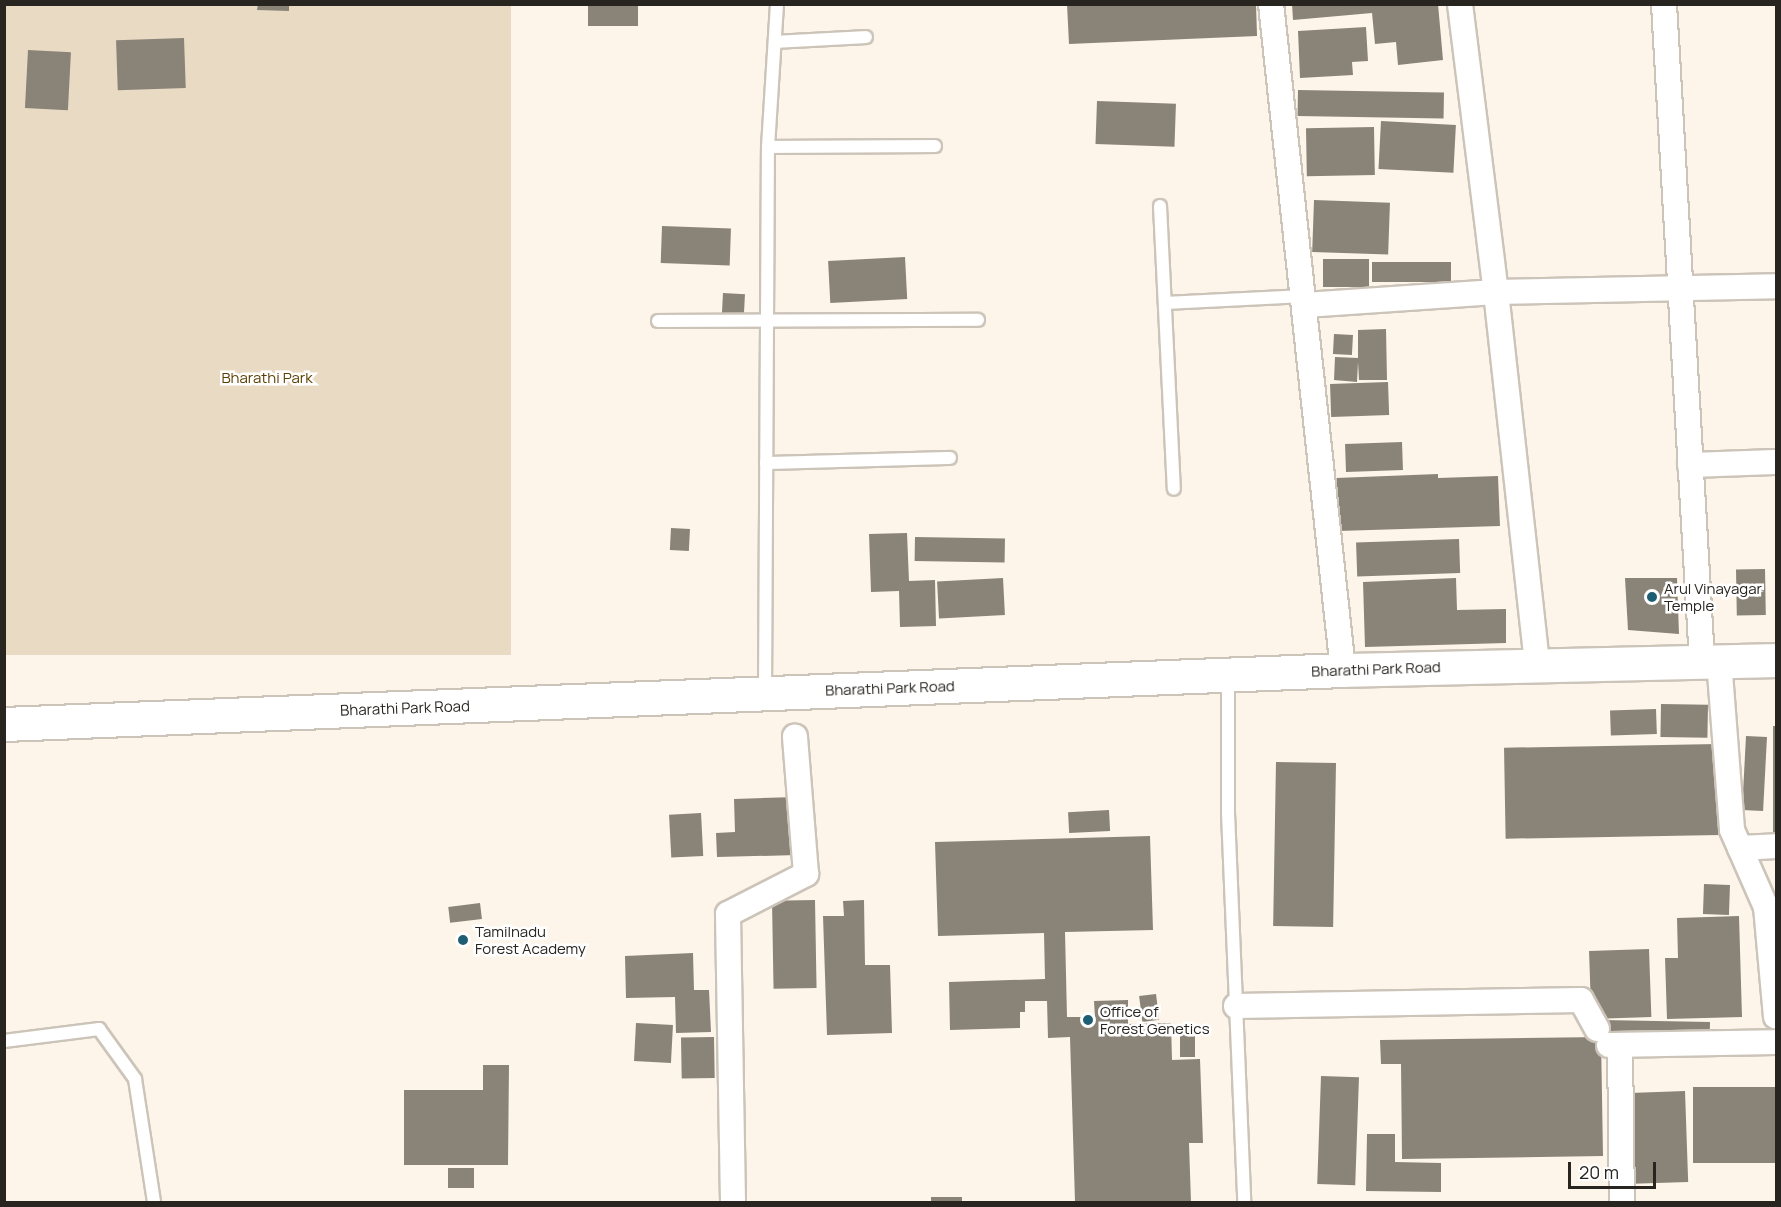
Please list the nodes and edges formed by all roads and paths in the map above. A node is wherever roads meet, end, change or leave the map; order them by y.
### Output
1 (777, 4) edge
2 (1271, 4) edge
3 (1460, 4) edge
4 (1664, 4) edge
5 (866, 37) dead end
6 (775, 42) junction
7 (935, 146) dead end
8 (768, 147) junction
9 (1160, 206) dead end
10 (1776, 286) edge
11 (1680, 290) junction
12 (1496, 292) junction
13 (1305, 300) junction
14 (1166, 303) junction
15 (978, 320) dead end
16 (658, 321) dead end
17 (767, 321) junction
18 (950, 458) dead end
19 (1776, 462) edge
20 (766, 463) junction
21 (1690, 465) junction
22 (1174, 489) dead end
23 (1776, 660) edge
24 (1710, 661) junction
25 (1537, 665) junction
26 (1343, 670) junction
27 (1228, 675) junction
28 (765, 693) junction
29 (4, 724) edge
30 (795, 736) dead end
31 (1776, 846) edge
32 (1740, 848) junction
33 (1236, 1006) junction
34 (1776, 1017) edge
35 (1608, 1040) junction
36 (4, 1041) edge
37 (1776, 1042) edge
38 (154, 1203) edge
39 (733, 1203) edge
40 (1244, 1203) edge
41 (1622, 1203) edge

1 - 6 lane
2 - 13 street
3 - 12 street
4 - 11 street
5 - 6 lane
6 - 8 lane
7 - 8 lane
8 - 17 lane
9 - 14 lane
10 - 11 street
11 - 12 street
11 - 21 street
12 - 13 street
12 - 25 street
13 - 14 lane
13 - 26 street
14 - 22 lane
15 - 17 lane
16 - 17 lane
17 - 20 lane
18 - 20 lane
19 - 21 street
20 - 28 lane
21 - 24 street
23 - 24 main road, Bharathi Park Road
24 - 25 main road, Bharathi Park Road
24 - 32 street
25 - 26 main road, Bharathi Park Road
26 - 27 main road, Bharathi Park Road
27 - 28 main road, Bharathi Park Road
27 - 33 lane
28 - 29 main road, Bharathi Park Road
30 - 39 street
31 - 32 street
32 - 34 street
33 - 35 street
33 - 40 lane
35 - 37 street
35 - 41 street
36 - 38 lane

